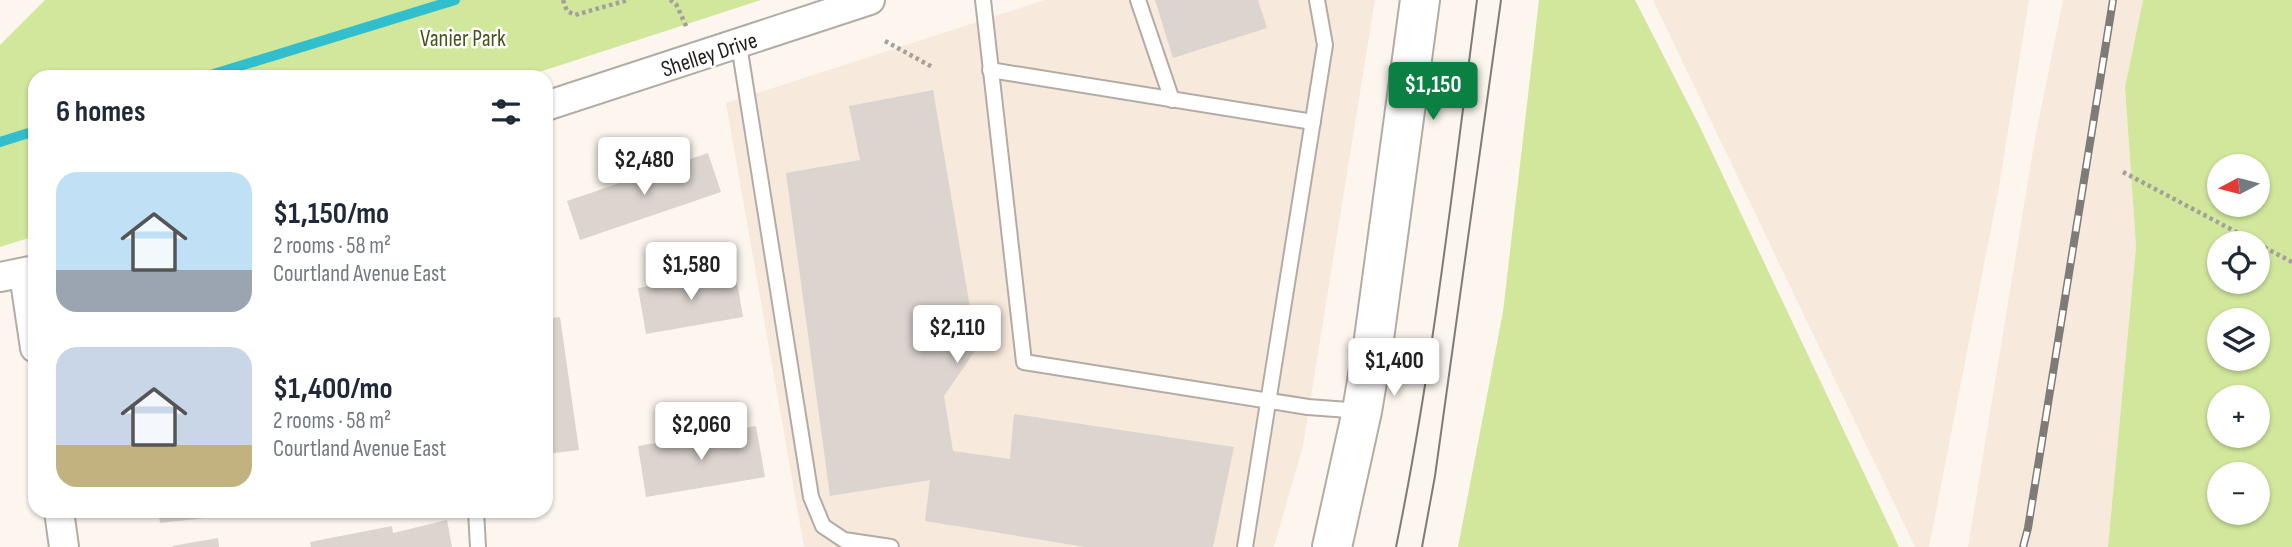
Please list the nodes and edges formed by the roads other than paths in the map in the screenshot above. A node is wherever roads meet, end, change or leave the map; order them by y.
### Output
1 (870, 0) edge
2 (983, 0) edge
3 (1138, 0) edge
4 (1317, 0) edge
5 (1420, 0) edge
6 (738, 45) junction
7 (990, 70) junction
8 (1172, 100) junction
9 (553, 104) edge
10 (1313, 122) junction
11 (20, 274) edge
12 (28, 313) edge
13 (1269, 401) junction
14 (1362, 411) junction
15 (60, 518) edge
16 (476, 518) edge
17 (64, 547) edge
18 (478, 547) edge
19 (891, 547) edge
20 (1245, 547) edge
21 (1332, 547) edge

1 - 6 street, Shelley Drive
2 - 7 lane
3 - 8 lane
4 - 10 lane
5 - 14 main road
6 - 9 street, Shelley Drive
6 - 19 lane
7 - 8 lane
7 - 13 lane
8 - 10 lane
10 - 13 lane
11 - 12 street
13 - 14 lane
13 - 20 lane
14 - 21 main road
15 - 17 street
16 - 18 lane

